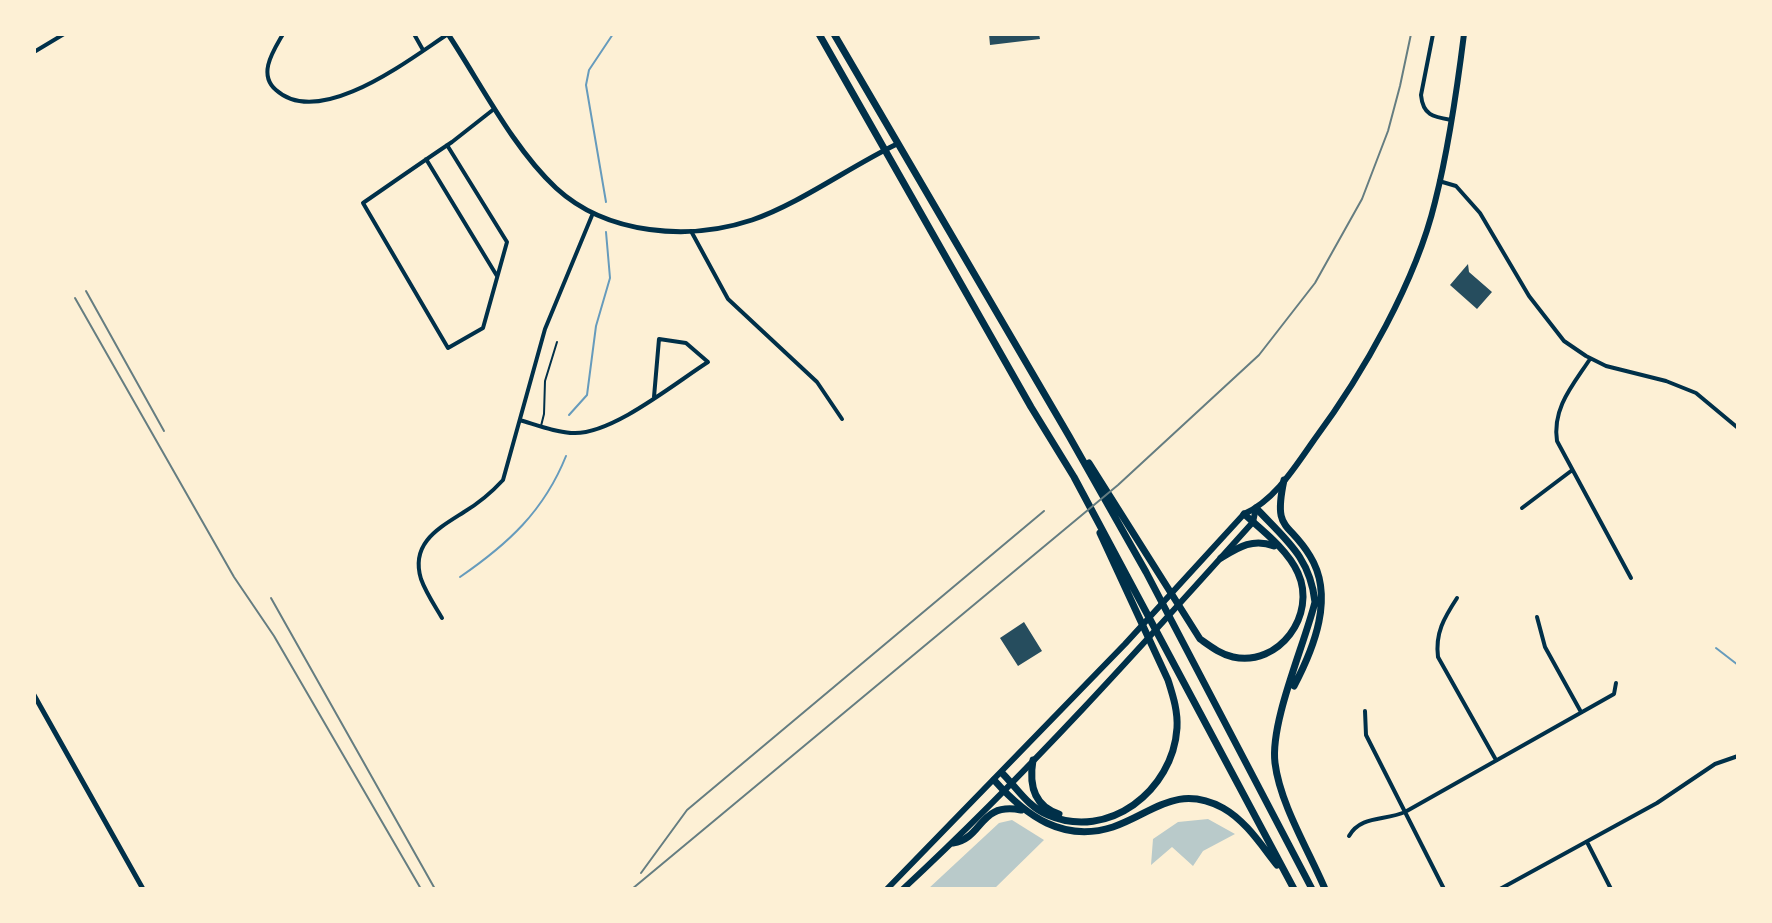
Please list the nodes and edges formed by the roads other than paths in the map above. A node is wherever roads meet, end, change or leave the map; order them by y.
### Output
1 (64, 34) edge
2 (283, 34) edge
3 (414, 34) edge
4 (448, 34) edge
5 (819, 34) edge
6 (834, 34) edge
7 (1433, 34) edge
8 (1464, 34) edge
9 (423, 50) junction
10 (34, 52) edge
11 (496, 107) junction
12 (1452, 120) junction
13 (897, 144) junction
14 (447, 145) junction
15 (885, 150) junction
16 (426, 159) junction
17 (1439, 181) junction
18 (594, 211) junction
19 (691, 231) junction
20 (497, 276) junction
21 (557, 342) dead end
22 (1590, 359) junction
23 (654, 397) junction
24 (842, 419) dead end
25 (520, 420) junction
26 (541, 426) junction
27 (1738, 428) edge
28 (1069, 436) junction
29 (1571, 471) junction
30 (1074, 477) junction
31 (1284, 480) junction
32 (1256, 508) junction
33 (1522, 508) dead end
34 (1244, 514) junction
35 (1253, 522) junction
36 (1277, 547) junction
37 (1221, 558) junction
38 (1631, 578) dead end
39 (1457, 598) dead end
40 (1537, 617) dead end
41 (442, 618) dead end
42 (1616, 683) dead end
43 (34, 695) edge
44 (1284, 705) junction
45 (1365, 711) dead end
46 (1581, 712) junction
47 (1738, 756) edge
48 (1033, 760) junction
49 (1496, 760) junction
50 (1002, 773) junction
51 (994, 780) junction
52 (1012, 783) junction
53 (1004, 791) junction
54 (1141, 799) junction
55 (1023, 810) junction
56 (1405, 812) junction
57 (1349, 836) dead end
58 (1587, 842) junction
59 (953, 843) junction
60 (1289, 880) junction
61 (143, 889) edge
62 (887, 889) edge
63 (903, 889) edge
64 (1294, 889) edge
65 (1312, 889) edge
66 (1325, 889) edge
67 (1444, 889) edge
68 (1500, 889) edge
69 (1611, 889) edge

1 - 10 street
2 - 9 street
3 - 9 street
4 - 9 street
4 - 11 street
5 - 15 highway
6 - 13 highway
7 - 12 street
8 - 12 main road
11 - 14 street
11 - 18 street
12 - 17 main road
13 - 15 street
13 - 28 highway
14 - 16 street
14 - 20 street
15 - 19 street
15 - 30 highway
16 - 20 street
16 - 20 street
17 - 22 street
17 - 31 main road
18 - 19 street
18 - 25 street
19 - 24 street
21 - 26 lane
22 - 27 street
22 - 29 street
23 - 23 street
23 - 26 street
25 - 26 street
25 - 41 street
28 - 36 highway
28 - 65 highway
29 - 33 street
29 - 38 street
30 - 54 highway
30 - 60 highway
31 - 32 main road
31 - 44 highway
32 - 34 main road
32 - 35 main road
32 - 44 highway
34 - 35 highway
34 - 50 main road
35 - 36 highway
35 - 37 main road
36 - 37 highway
37 - 48 main road
39 - 49 street
40 - 46 street
42 - 46 street
43 - 61 street
44 - 66 highway
45 - 56 street
46 - 49 street
47 - 58 street
48 - 52 main road
48 - 54 highway
49 - 56 street
50 - 51 main road
50 - 52 highway
51 - 53 highway
51 - 62 main road
52 - 53 main road
52 - 54 highway
53 - 55 highway
53 - 59 main road
55 - 59 highway
55 - 60 highway
56 - 57 street
56 - 67 street
58 - 68 street
58 - 69 street
59 - 63 main road
60 - 64 highway

